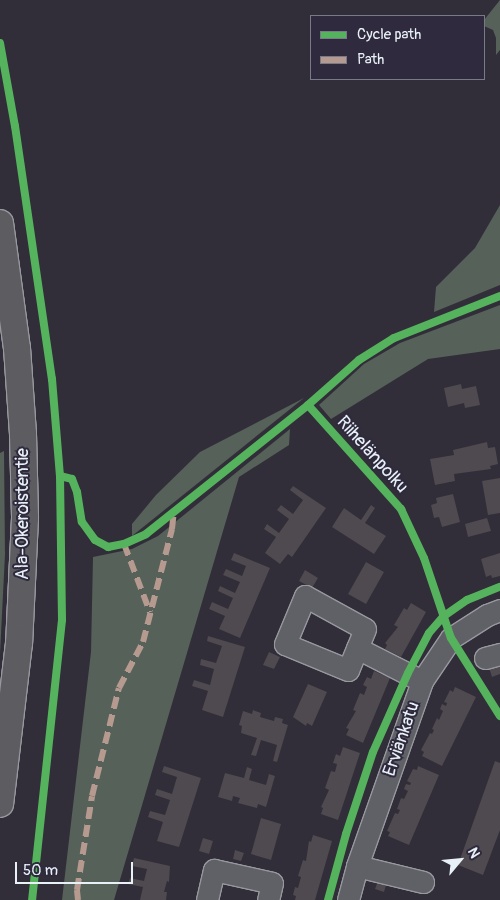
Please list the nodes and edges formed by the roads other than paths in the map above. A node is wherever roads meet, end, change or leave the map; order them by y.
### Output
1 (0, 223) edge
2 (500, 610) edge
3 (357, 648) dead end
4 (422, 680) junction
5 (0, 804) edge
6 (358, 866) junction
7 (423, 882) dead end
8 (207, 900) edge
9 (268, 900) edge
10 (348, 900) edge

1 - 5 main road, Ala-Okeroistentie
2 - 4 street, Erviänkatu
3 - 4 street
4 - 6 street, Erviänkatu
6 - 7 street
6 - 10 street, Erviänkatu
8 - 9 street

